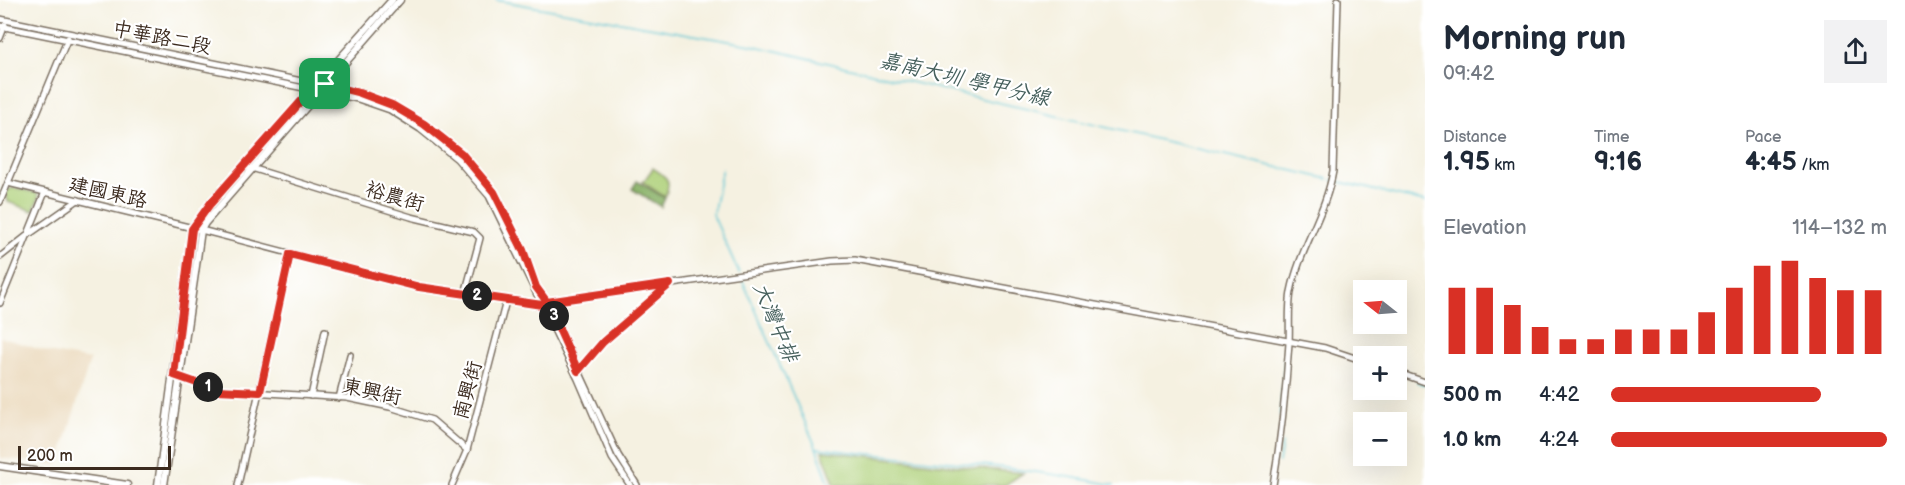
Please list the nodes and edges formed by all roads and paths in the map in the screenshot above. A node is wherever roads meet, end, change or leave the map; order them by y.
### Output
1 (392, 0) edge
2 (400, 0) edge
3 (1338, 0) edge
4 (0, 20) edge
5 (4, 25) edge
6 (69, 37) junction
7 (0, 38) edge
8 (319, 86) junction
9 (248, 167) junction
10 (8, 183) junction
11 (45, 192) junction
12 (78, 200) junction
13 (0, 202) edge
14 (192, 229) junction
15 (201, 230) junction
16 (28, 235) junction
17 (290, 254) junction
18 (0, 257) edge
19 (670, 284) junction
20 (465, 294) junction
21 (506, 301) junction
22 (0, 303) edge
23 (545, 303) junction
24 (325, 331) dead end
25 (1290, 342) junction
26 (350, 355) dead end
27 (1353, 357) edge
28 (578, 371) junction
29 (177, 376) junction
30 (1407, 376) edge
31 (1425, 382) edge
32 (260, 392) junction
33 (311, 396) junction
34 (339, 398) junction
35 (467, 450) junction
36 (0, 466) edge
37 (97, 483) edge
38 (127, 485) edge
39 (158, 485) edge
40 (164, 485) edge
41 (238, 485) edge
42 (452, 485) edge
43 (630, 485) edge
44 (637, 485) edge
45 (1273, 485) edge

1 - 8 main road
2 - 8 main road
3 - 25 street
4 - 5 street, 中華路二段
5 - 6 street, 中華路二段
5 - 7 street
6 - 8 street, 中華路二段
6 - 10 street
8 - 9 main road
8 - 23 street, 中華路二段
9 - 14 main road
9 - 15 main road
9 - 20 street, 裕農街
10 - 11 street, 建國東路
10 - 13 street
11 - 12 street, 建國東路
11 - 16 street
12 - 14 street, 建國東路
12 - 16 street
14 - 15 street, 建國東路
14 - 29 main road
15 - 17 street, 建國東路
15 - 29 main road
16 - 18 street
16 - 22 street
17 - 20 street, 建國東路
17 - 32 street
19 - 23 street, 建國東路
19 - 25 street, 建國東路
19 - 28 street
20 - 21 street, 建國東路
21 - 23 street, 建國東路
21 - 35 street, 南興街
23 - 28 street
23 - 43 street
24 - 33 street
25 - 27 street, 建國東路
25 - 45 street
26 - 34 street
28 - 44 street
29 - 32 street, 東興街
29 - 39 main road
29 - 40 main road
30 - 31 street
32 - 33 street, 東興街
32 - 41 street
33 - 34 street, 東興街
34 - 35 street, 東興街
35 - 42 street, 南興街
36 - 37 main road
37 - 38 main road

